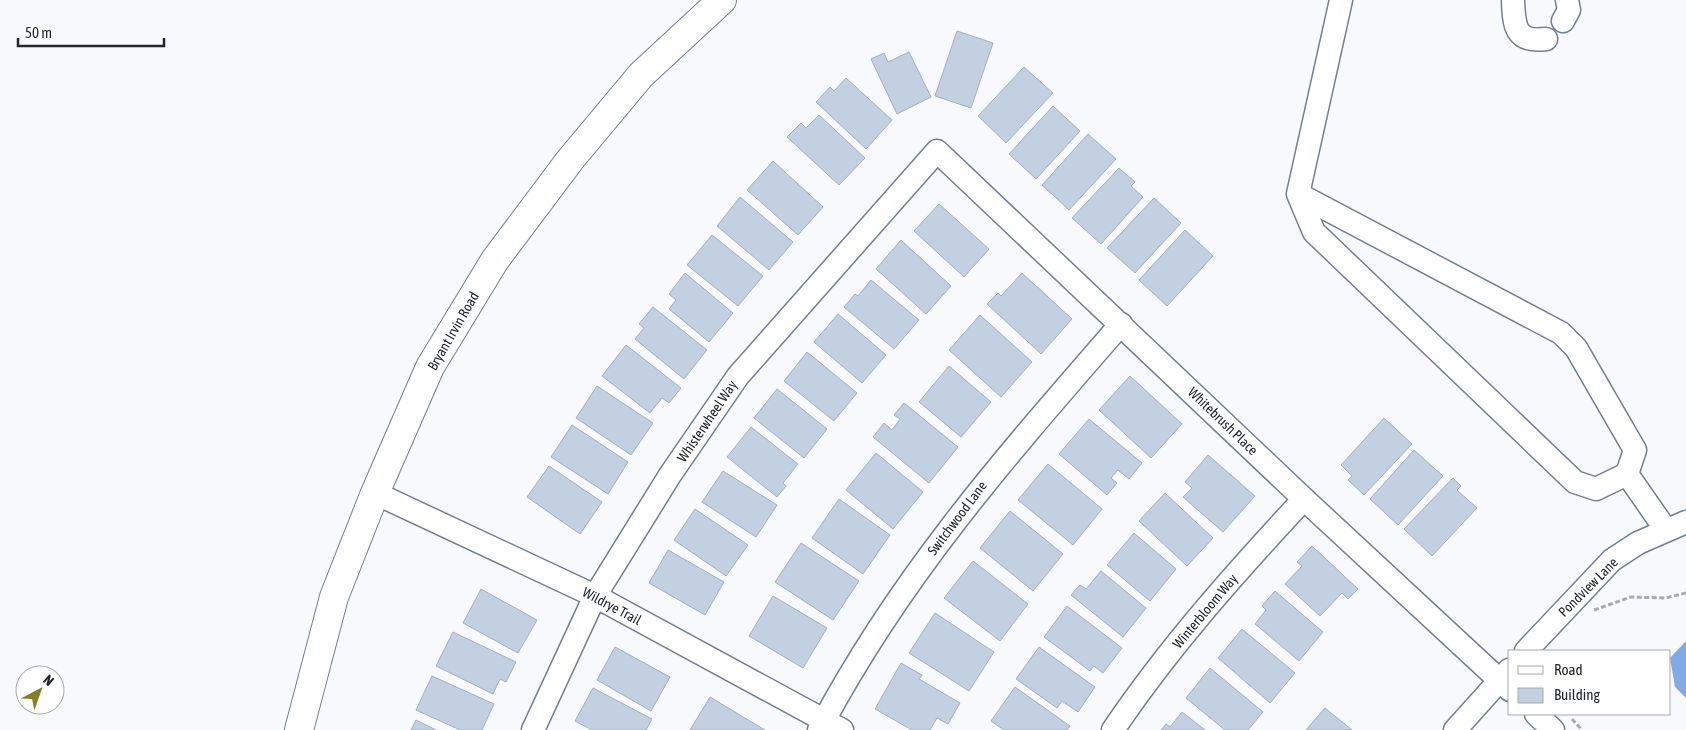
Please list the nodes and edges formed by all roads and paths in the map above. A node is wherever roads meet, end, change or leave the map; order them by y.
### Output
1 (722, 0) edge
2 (1341, 0) edge
3 (1512, 0) edge
4 (1546, 39) dead end
5 (937, 151) joint
6 (1298, 194) junction
7 (1121, 324) junction
8 (1626, 474) junction
9 (375, 493) junction
10 (1304, 499) junction
11 (1676, 526) edge
12 (1686, 593) edge
13 (595, 596) junction
14 (1589, 611) dead end
15 (1527, 650) edge
16 (1506, 680) edge
17 (1537, 715) edge
18 (1567, 715) edge
19 (829, 727) edge
20 (299, 730) edge
21 (533, 730) edge
22 (1113, 730) edge
23 (1455, 730) edge
24 (1553, 730) edge
25 (1582, 730) edge

1 - 9 street, Bryant Irvin Road
2 - 6 street
3 - 4 street
5 - 7 street, Whitebrush Place
5 - 13 street, Whisterwheel Way
6 - 8 street
6 - 8 street
7 - 10 street, Whitebrush Place
7 - 19 street, Switchwood Lane
8 - 11 street
9 - 13 street, Wildrye Trail
9 - 20 street, Bryant Irvin Road
10 - 16 street, Whitebrush Place
10 - 22 street, Winterbloom Way
11 - 15 street, Pondview Lane
12 - 14 path
13 - 19 street, Wildrye Trail
13 - 21 street, Whisterwheel Way
16 - 23 street
17 - 24 street
18 - 25 path

